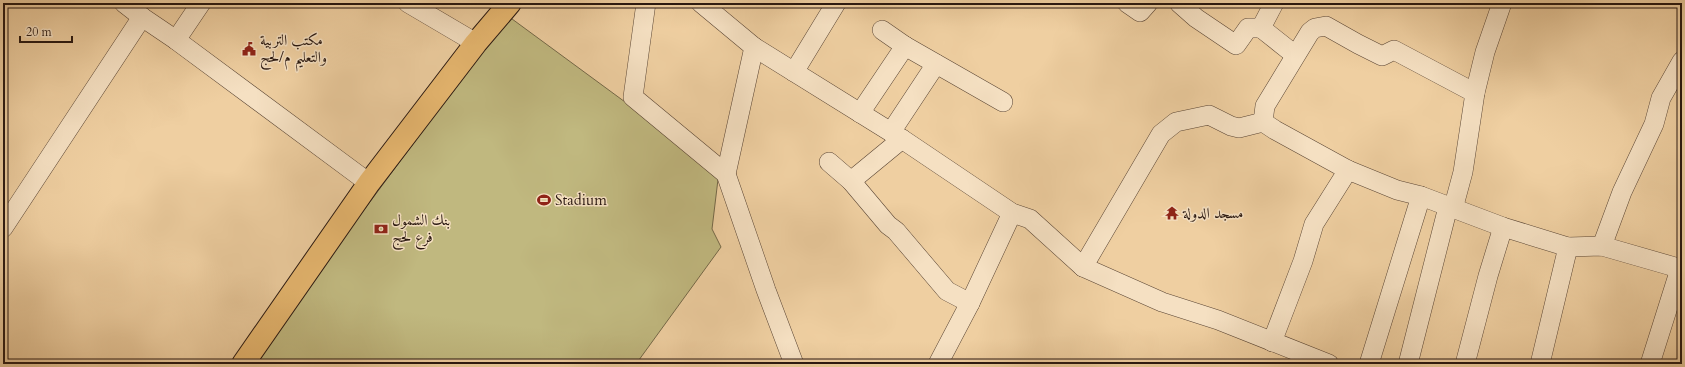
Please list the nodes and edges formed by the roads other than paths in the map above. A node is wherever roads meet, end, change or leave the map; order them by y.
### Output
1 (124, 3) edge
2 (201, 3) edge
3 (408, 3) edge
4 (510, 3) edge
5 (646, 3) edge
6 (701, 3) edge
7 (836, 3) edge
8 (1127, 3) edge
9 (1148, 3) edge
10 (1274, 3) edge
11 (1502, 3) edge
12 (1182, 4) edge
13 (142, 17) junction
14 (1261, 28) junction
15 (882, 30) dead end
16 (176, 40) junction
17 (476, 43) junction
18 (905, 46) junction
19 (754, 47) junction
20 (1295, 56) junction
21 (1682, 61) edge
22 (936, 64) junction
23 (794, 72) junction
24 (1475, 93) junction
25 (1003, 102) dead end
26 (860, 113) junction
27 (1263, 122) junction
28 (896, 135) junction
29 (829, 162) dead end
30 (1348, 170) junction
31 (726, 174) junction
32 (851, 181) junction
33 (369, 183) junction
34 (1421, 196) junction
35 (1450, 208) junction
36 (1012, 213) junction
37 (1503, 227) junction
38 (3, 228) edge
39 (1602, 246) junction
40 (1568, 247) junction
41 (1084, 267) junction
42 (1681, 269) edge
43 (970, 303) junction
44 (1272, 342) junction
45 (243, 364) edge
46 (794, 364) edge
47 (938, 364) edge
48 (1329, 364) edge
49 (1370, 364) edge
50 (1408, 364) edge
51 (1465, 364) edge
52 (1540, 364) edge
53 (1650, 364) edge

1 - 13 street
2 - 16 street
3 - 17 street
4 - 17 main road
5 - 31 street
6 - 19 street
7 - 23 street
8 - 9 street
10 - 14 street
11 - 24 street
12 - 14 street
13 - 16 street
13 - 38 street
14 - 20 street
15 - 18 street
16 - 33 street
17 - 33 main road
18 - 22 street
18 - 26 street
19 - 23 street
19 - 31 street
20 - 24 street
20 - 27 street
21 - 39 street
22 - 25 street
22 - 28 street
23 - 26 street
24 - 35 street
26 - 28 street
27 - 30 street
27 - 41 street
28 - 32 street
28 - 36 street
29 - 32 street
30 - 34 street
30 - 44 street
31 - 46 street
32 - 43 street
33 - 45 main road
34 - 35 street
34 - 49 street
35 - 37 street
35 - 50 street
36 - 41 street
36 - 43 street
37 - 40 street
37 - 51 street
39 - 40 street
39 - 42 street
40 - 52 street
41 - 44 street
42 - 53 street
43 - 47 street
44 - 48 street

